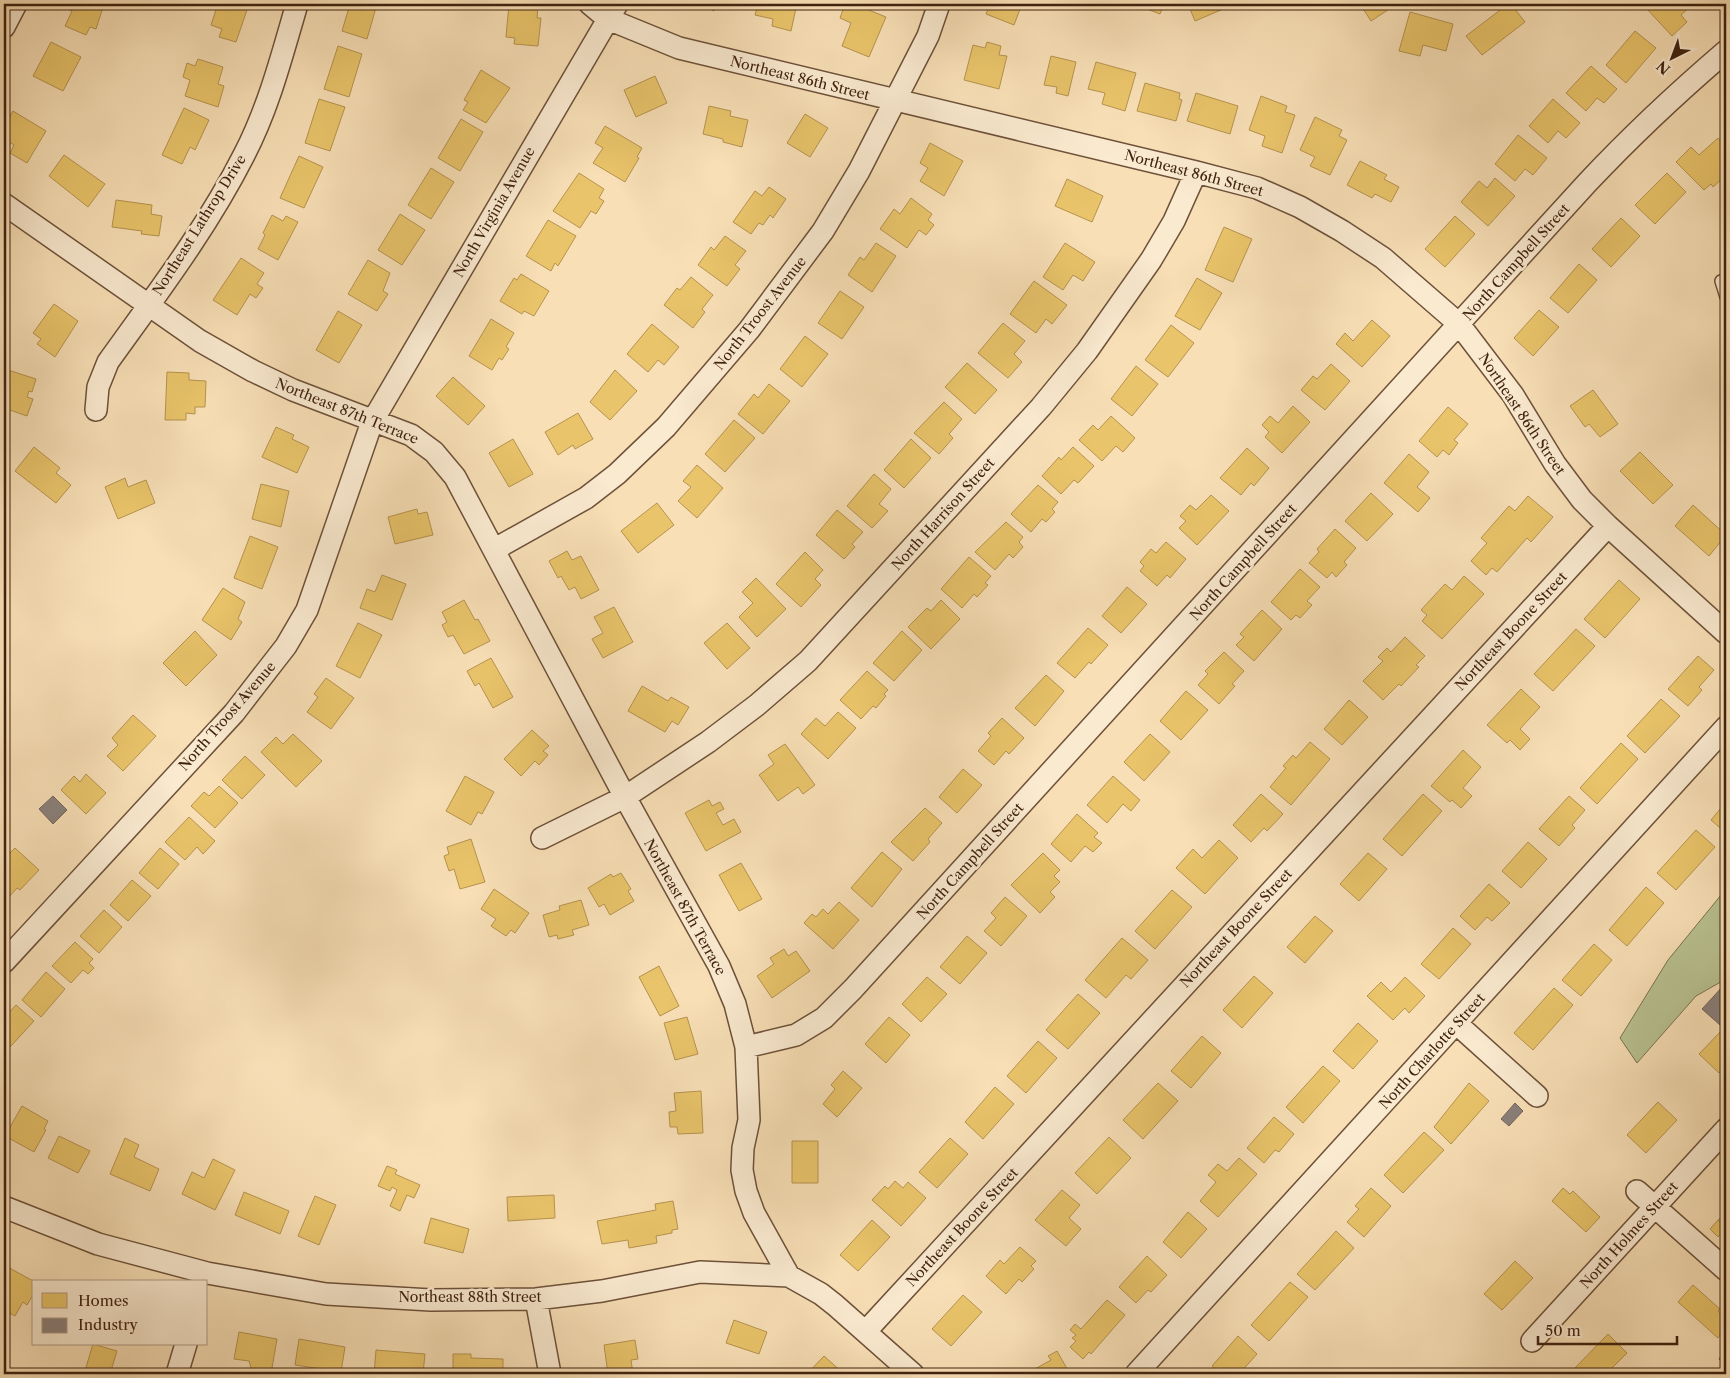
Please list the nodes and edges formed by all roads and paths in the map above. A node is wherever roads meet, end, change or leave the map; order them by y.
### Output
1 (16, 4) edge
2 (297, 4) edge
3 (590, 4) edge
4 (939, 4) edge
5 (613, 12) edge
6 (4, 27) edge
7 (1726, 51) edge
8 (896, 101) junction
9 (1196, 172) junction
10 (4, 204) edge
11 (1721, 281) dead end
12 (1726, 297) edge
13 (149, 305) junction
14 (1459, 324) junction
15 (96, 410) dead end
16 (372, 422) junction
17 (1608, 526) junction
18 (495, 549) junction
19 (1726, 633) edge
20 (1726, 728) edge
21 (625, 797) junction
22 (542, 838) dead end
23 (4, 962) edge
24 (1457, 1024) junction
25 (746, 1047) junction
26 (1537, 1096) dead end
27 (1726, 1129) edge
28 (1637, 1191) dead end
29 (4, 1207) edge
30 (1654, 1207) junction
31 (1726, 1270) edge
32 (789, 1276) junction
33 (206, 1277) edge
34 (536, 1299) junction
35 (866, 1331) junction
36 (1532, 1341) dead end
37 (185, 1346) edge
38 (177, 1374) edge
39 (550, 1374) edge
40 (913, 1374) edge
41 (1136, 1374) edge

1 - 6 street
2 - 13 street, Northeast Lathrop Drive
3 - 5 street, Northeast 86th Street
4 - 8 street, North Troost Avenue
5 - 8 street, Northeast 86th Street
5 - 16 street, North Virginia Avenue
7 - 14 street, North Campbell Street
8 - 9 street, Northeast 86th Street
8 - 18 street, North Troost Avenue
9 - 14 street, Northeast 86th Street
9 - 21 street, North Harrison Street
10 - 13 street, Northeast 87th Terrace
11 - 12 lane
13 - 15 street, Northeast Lathrop Drive
13 - 16 street, Northeast 87th Terrace
14 - 17 street, Northeast 86th Street
14 - 25 street, North Campbell Street
16 - 18 street, Northeast 87th Terrace
16 - 23 street, North Troost Avenue
17 - 19 street, Northeast 86th Street
17 - 35 street, Northeast Boone Street
18 - 21 street, Northeast 87th Terrace
20 - 24 street, North Charlotte Street
21 - 22 street
21 - 25 street, Northeast 87th Terrace
24 - 26 street
24 - 41 street, North Charlotte Street
25 - 32 street, Northeast 87th Terrace
27 - 30 street, North Holmes Street
28 - 30 street
29 - 33 street, Northeast 88th Street
30 - 31 street
30 - 36 street, North Holmes Street
32 - 34 street, Northeast 88th Street
32 - 35 street, Northeast 88th Street
33 - 34 street, Northeast 88th Street
34 - 39 street
35 - 40 street, Northeast 88th Street
37 - 38 street

